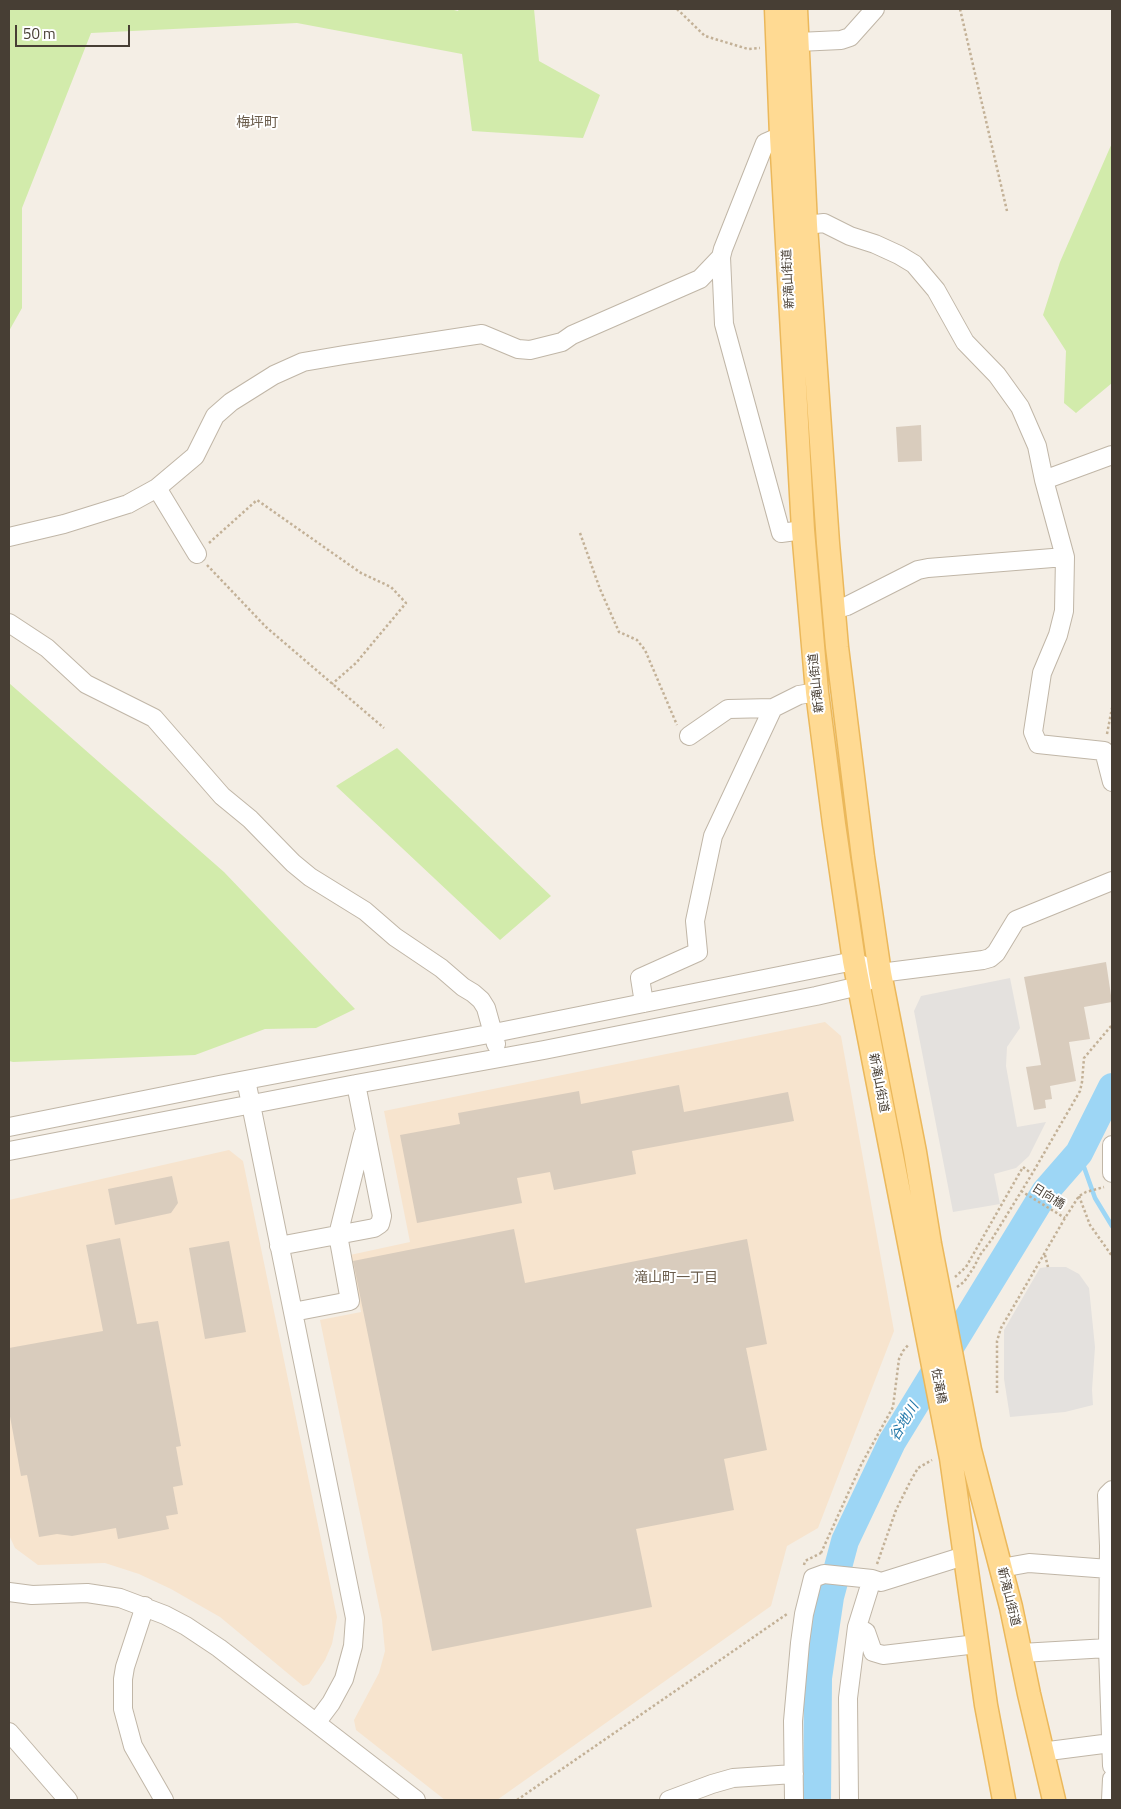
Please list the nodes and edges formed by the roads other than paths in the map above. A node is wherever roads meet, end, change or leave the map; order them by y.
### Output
1 (776, 9) edge
2 (796, 9) edge
3 (875, 9) edge
4 (788, 45) junction
5 (781, 136) junction
6 (806, 225) junction
7 (721, 257) junction
8 (1112, 455) edge
9 (1044, 480) junction
10 (157, 488) junction
11 (803, 530) junction
12 (9, 537) edge
13 (197, 554) road end
14 (1065, 557) junction
15 (833, 610) junction
16 (9, 622) edge
17 (818, 692) junction
18 (772, 708) junction
19 (689, 736) road end
20 (1112, 782) edge
21 (1112, 881) edge
22 (854, 962) junction
23 (880, 973) junction
24 (859, 986) junction
25 (644, 1003) junction
26 (494, 1033) junction
27 (499, 1058) junction
28 (246, 1080) junction
29 (356, 1084) junction
30 (251, 1105) junction
31 (9, 1127) edge
32 (365, 1129) junction
33 (1112, 1145) edge
34 (9, 1151) edge
35 (1110, 1179) edge
36 (338, 1235) junction
37 (279, 1246) junction
38 (293, 1312) junction
39 (934, 1332) junction
40 (959, 1394) joint
41 (1112, 1490) edge
42 (964, 1556) junction
43 (1001, 1568) junction
44 (1109, 1569) junction
45 (869, 1579) junction
46 (9, 1592) edge
47 (145, 1606) junction
48 (857, 1627) junction
49 (1110, 1643) edge
50 (977, 1644) junction
51 (1021, 1653) junction
52 (316, 1724) junction
53 (9, 1732) edge
54 (1111, 1743) junction
55 (1041, 1752) junction
56 (1112, 1766) edge
57 (794, 1774) junction
58 (1112, 1779) edge
59 (690, 1796) edge
60 (405, 1797) edge
61 (68, 1800) edge
62 (164, 1800) edge
63 (669, 1800) edge
64 (794, 1800) edge
65 (849, 1800) edge
66 (1004, 1800) edge
67 (1054, 1800) edge
68 (1111, 1800) edge

1 - 4 main road, 新滝山街道
2 - 4 main road, 新滝山街道
3 - 4 street
4 - 5 main road, 新滝山街道
4 - 6 main road, 新滝山街道
5 - 7 street
5 - 11 main road, 新滝山街道
6 - 9 street
6 - 15 main road, 新滝山街道
7 - 10 street
7 - 11 street
8 - 9 street
9 - 14 street
10 - 12 street
10 - 13 street
11 - 17 main road, 新滝山街道
14 - 15 street
14 - 20 street
15 - 23 main road, 新滝山街道
16 - 26 street
17 - 18 street
17 - 22 main road, 新滝山街道
18 - 19 street
18 - 25 street
21 - 23 street
22 - 23 street
22 - 24 main road, 新滝山街道
22 - 25 street
23 - 24 street
23 - 39 main road, 新滝山街道
24 - 27 street
24 - 39 main road, 新滝山街道
25 - 26 street
26 - 27 street
26 - 28 street
27 - 29 street
28 - 30 street
28 - 31 street
29 - 30 street
29 - 32 street
30 - 34 street
30 - 37 street
32 - 36 street
32 - 36 street
33 - 35 street
36 - 37 street
36 - 38 street
37 - 38 street
38 - 52 street
39 - 40 main road, 佐滝橋
39 - 42 main road, 佐滝橋
40 - 43 main road, 新滝山街道
41 - 44 street
42 - 45 street
42 - 50 main road
43 - 44 street
43 - 51 main road, 新滝山街道
44 - 49 street
45 - 48 street
45 - 57 street
46 - 47 street
47 - 52 street
47 - 62 street
48 - 50 street
48 - 65 street
49 - 51 street
49 - 54 street
50 - 66 main road
51 - 55 main road, 新滝山街道
52 - 60 street
53 - 61 street
54 - 55 street
54 - 56 street
55 - 67 main road, 新滝山街道
57 - 59 street
57 - 64 street
58 - 68 street
59 - 63 street

